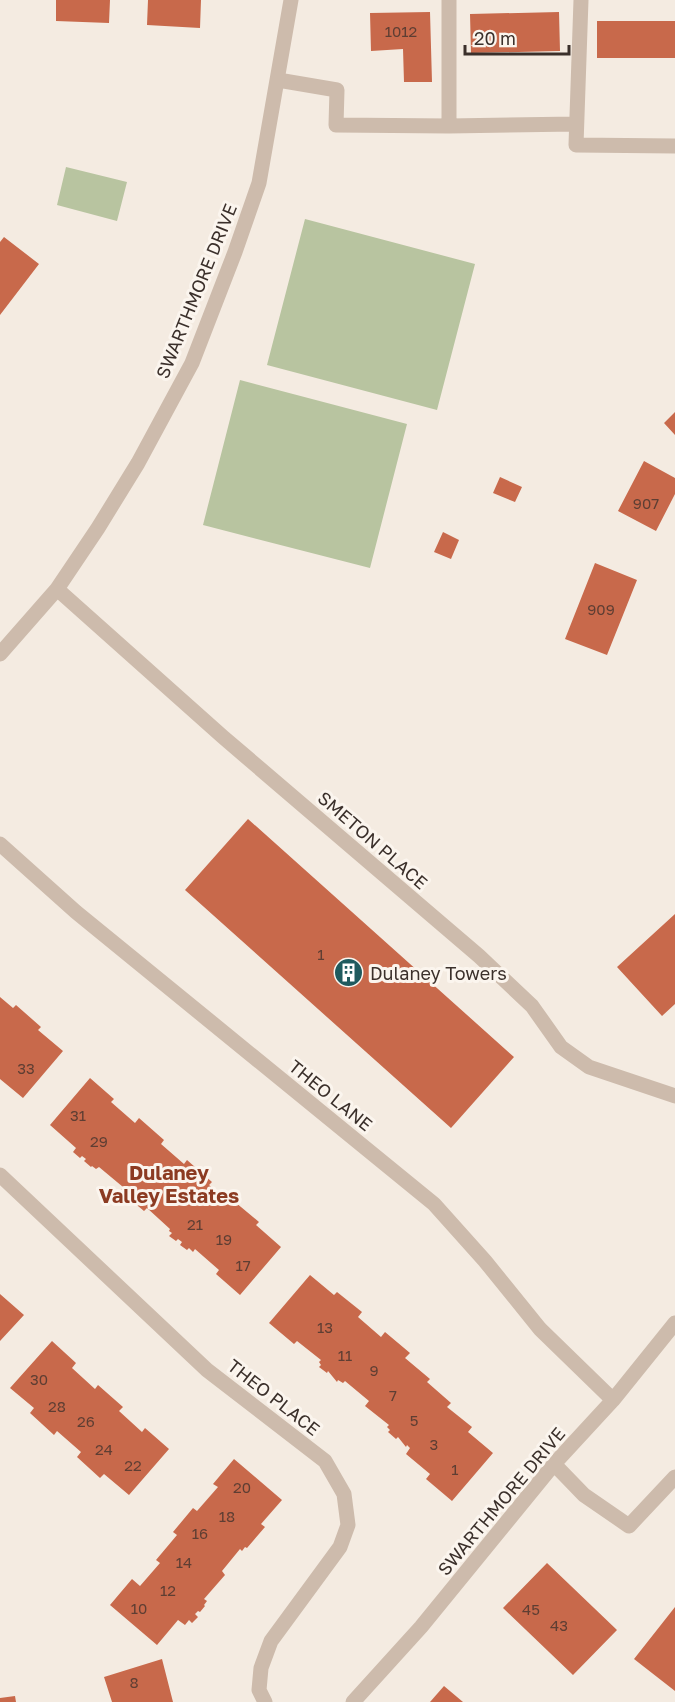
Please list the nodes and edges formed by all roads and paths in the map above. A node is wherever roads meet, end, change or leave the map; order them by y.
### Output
1 (291, 0) edge
2 (449, 0) edge
3 (581, 0) edge
4 (278, 80) junction
5 (576, 124) junction
6 (449, 126) junction
7 (675, 146) edge
8 (57, 589) junction
9 (0, 654) edge
10 (0, 844) edge
11 (675, 1096) edge
12 (0, 1175) edge
13 (675, 1323) edge
14 (613, 1400) junction
15 (554, 1464) junction
16 (675, 1477) edge
17 (265, 1702) edge
18 (353, 1702) edge

1 - 4 street, SWARTHMORE DRIVE
2 - 6 street
3 - 5 street
4 - 6 street
4 - 8 street, SWARTHMORE DRIVE
5 - 6 street
5 - 7 street
8 - 9 street, SWARTHMORE DRIVE
8 - 11 street, SMETON PLACE
10 - 14 street, THEO LANE
12 - 17 street, THEO PLACE
13 - 14 street, SWARTHMORE DRIVE
14 - 15 street, SWARTHMORE DRIVE
15 - 16 street
15 - 18 street, SWARTHMORE DRIVE

